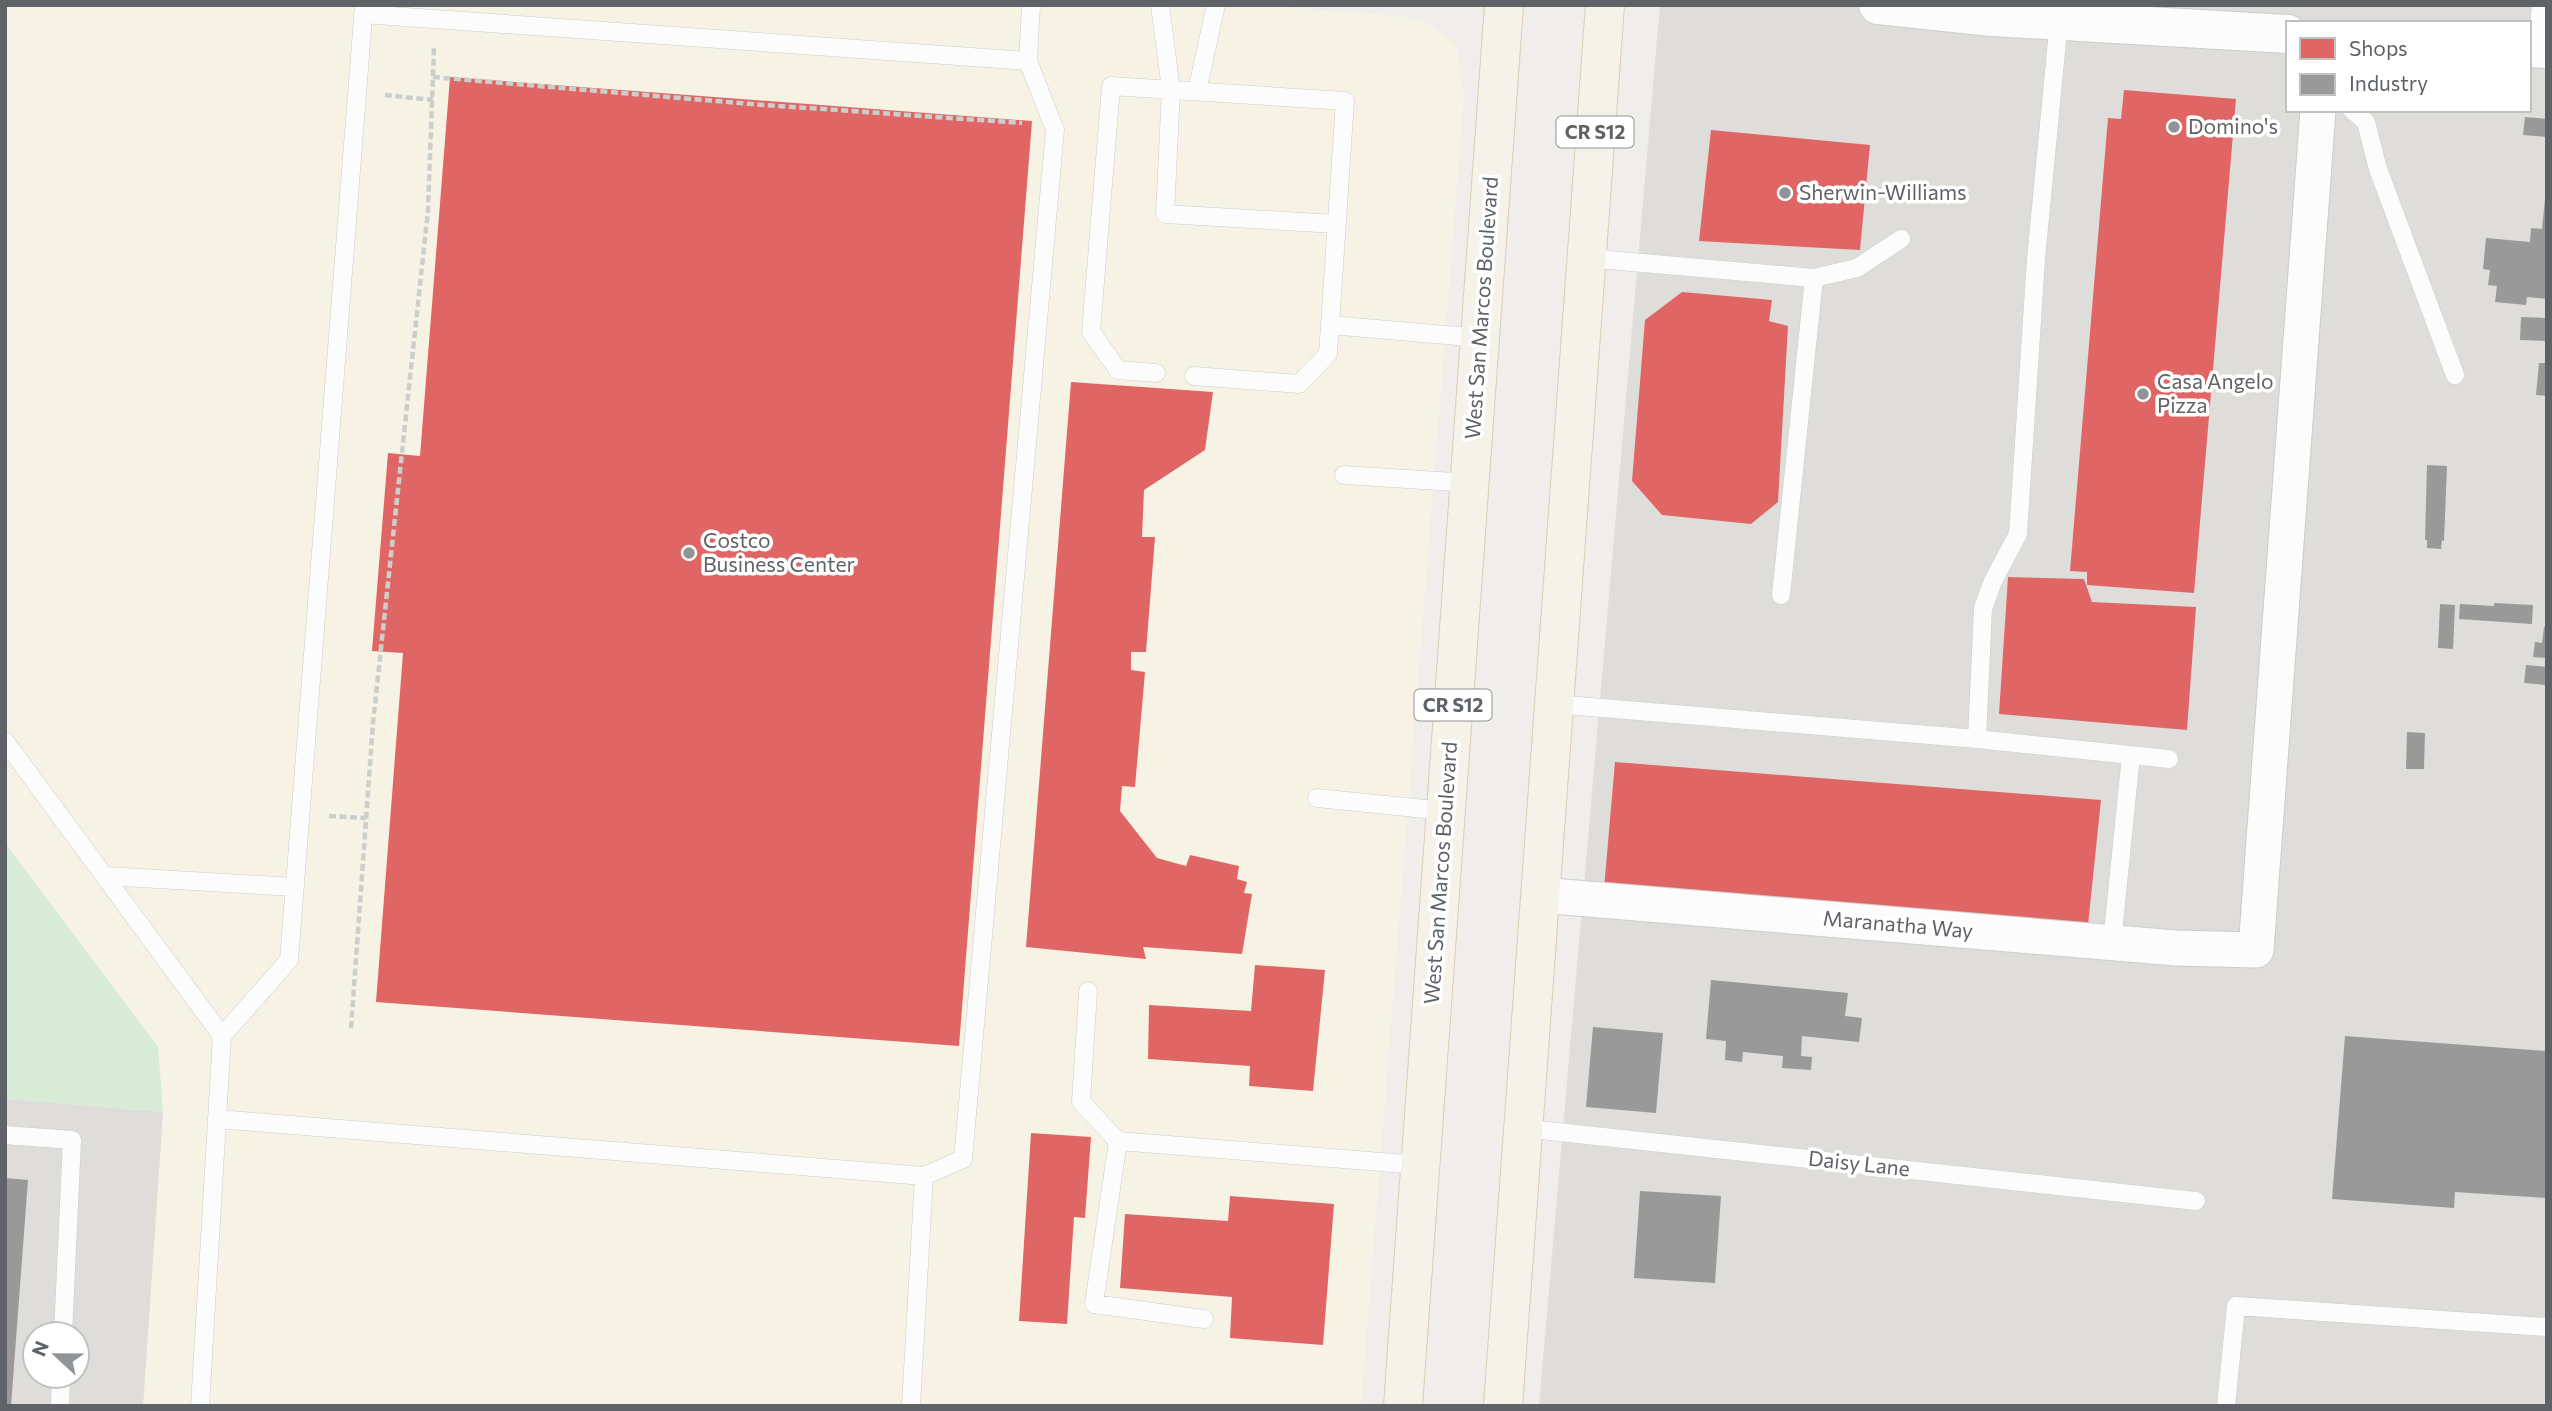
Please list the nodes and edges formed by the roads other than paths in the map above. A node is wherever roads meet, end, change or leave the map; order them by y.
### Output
1 (1031, 5) edge
2 (1160, 5) edge
3 (1216, 5) edge
4 (1504, 5) edge
5 (1605, 5) edge
6 (1878, 5) edge
7 (2541, 5) edge
8 (363, 9) edge
9 (2059, 20) junction
10 (2286, 34) edge
11 (2538, 49) edge
12 (1028, 61) junction
13 (1171, 90) junction
14 (1197, 91) junction
15 (2318, 112) edge
16 (2354, 112) edge
17 (1336, 224) junction
18 (1901, 239) dead end
19 (1586, 258) junction
20 (1815, 278) junction
21 (1330, 325) junction
22 (1480, 338) junction
23 (1156, 373) dead end
24 (2455, 375) dead end
25 (1194, 376) dead end
26 (1344, 475) dead end
27 (1470, 483) junction
28 (1781, 595) dead end
29 (1554, 704) junction
30 (1977, 739) junction
31 (5, 741) edge
32 (2131, 755) junction
33 (2169, 759) dead end
34 (1317, 798) dead end
35 (1445, 811) junction
36 (106, 876) junction
37 (295, 887) junction
38 (1541, 895) junction
39 (2112, 943) junction
40 (1088, 991) dead end
41 (222, 1036) junction
42 (217, 1119) junction
43 (1522, 1128) junction
44 (5, 1135) edge
45 (1118, 1141) junction
46 (1419, 1165) junction
47 (924, 1176) junction
48 (2196, 1201) dead end
49 (1204, 1319) dead end
50 (64, 1320) edge
51 (2547, 1327) edge
52 (200, 1406) edge
53 (911, 1406) edge
54 (1403, 1406) edge
55 (1503, 1406) edge
56 (2226, 1406) edge

1 - 12 lane
2 - 13 lane
3 - 14 lane
4 - 22 main road, West San Marcos Boulevard / CR S12
5 - 19 main road, CR S12
6 - 9 street
7 - 11 lane
8 - 12 lane
8 - 37 lane
9 - 10 street
9 - 30 lane
12 - 47 lane
13 - 14 lane
13 - 17 lane
13 - 23 lane
14 - 17 lane
15 - 39 street, Maranatha Way
16 - 24 lane
17 - 21 lane
18 - 20 lane
19 - 20 lane
19 - 29 main road, CR S12
20 - 28 lane
21 - 22 lane
21 - 25 lane
22 - 27 main road, West San Marcos Boulevard / CR S12
26 - 27 lane
27 - 35 main road, West San Marcos Boulevard / CR S12
29 - 30 lane
29 - 38 main road, CR S12
30 - 32 lane
31 - 36 lane
32 - 33 lane
32 - 39 lane
34 - 35 lane
35 - 46 main road, West San Marcos Boulevard / CR S12
36 - 37 lane
36 - 41 lane
37 - 41 lane
38 - 39 street, Maranatha Way
38 - 43 main road, CR S12
40 - 45 lane
41 - 42 lane
42 - 47 lane
42 - 52 lane
43 - 48 lane, Daisy Lane
43 - 55 main road, CR S12
44 - 50 lane
45 - 46 lane
45 - 49 lane
46 - 54 main road, West San Marcos Boulevard / CR S12
47 - 53 lane
51 - 56 lane

